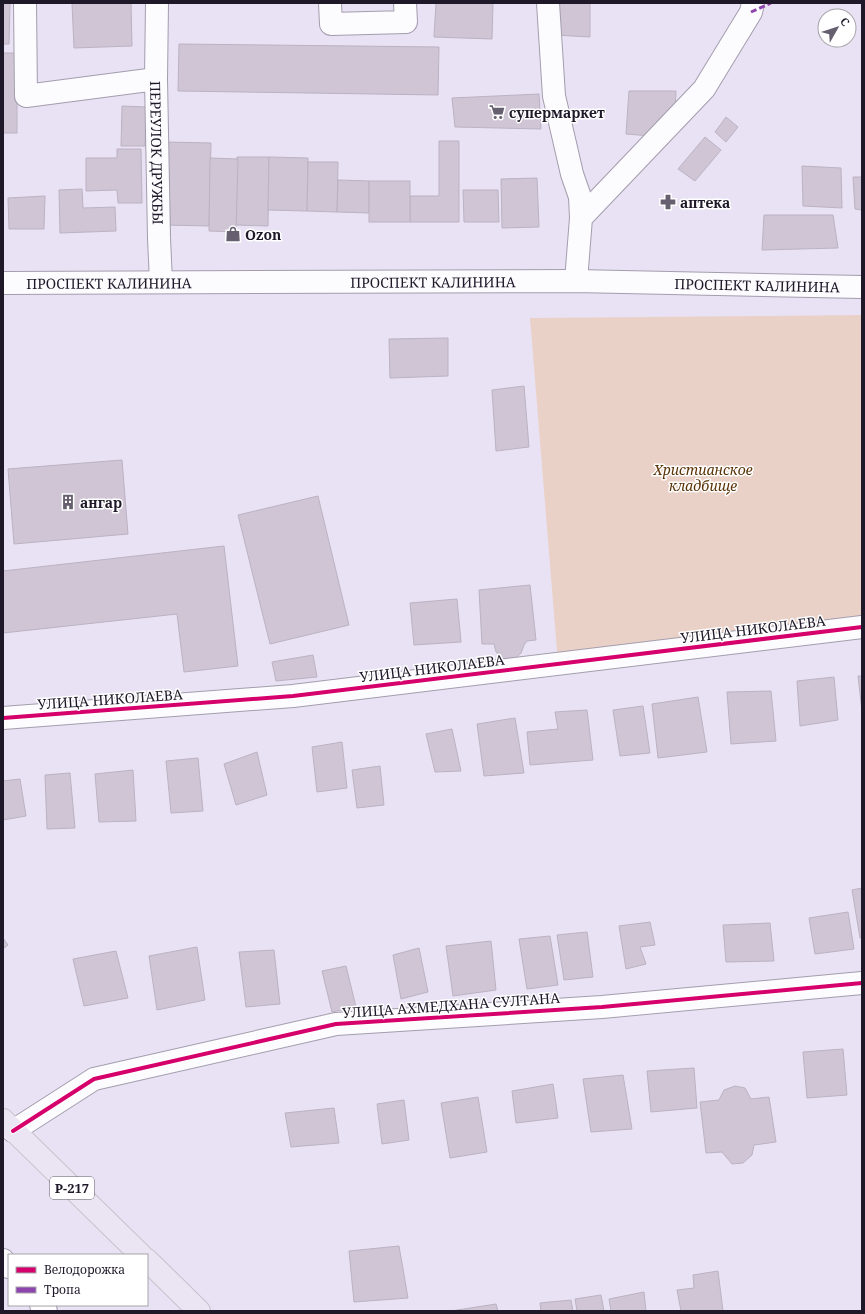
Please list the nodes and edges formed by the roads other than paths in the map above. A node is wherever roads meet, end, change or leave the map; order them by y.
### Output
1 (25, 3) edge
2 (157, 3) edge
3 (330, 3) edge
4 (405, 3) edge
5 (548, 3) edge
6 (753, 3) edge
7 (156, 79) junction
8 (581, 218) junction
9 (576, 281) junction
10 (161, 282) junction
11 (3, 283) edge
12 (862, 287) edge
13 (862, 627) edge
14 (3, 718) edge
15 (862, 983) edge
16 (8, 1125) edge
17 (140, 1254) edge
18 (148, 1261) edge
19 (199, 1311) edge

1 - 7 street, ПЕРЕУЛОК ДРУЖБЫ
2 - 7 street
3 - 4 street
5 - 8 street
6 - 8 street
7 - 10 street, ПЕРЕУЛОК ДРУЖБЫ
8 - 9 street
9 - 10 street, ПРОСПЕКТ КАЛИНИНА
9 - 12 street, ПРОСПЕКТ КАЛИНИНА
10 - 11 street, ПРОСПЕКТ КАЛИНИНА
13 - 14 street, УЛИЦА НИКОЛАЕВА
15 - 16 street, УЛИЦА АХМЕДХАНА СУЛТАНА
16 - 17 highway, Р-217
18 - 19 highway

